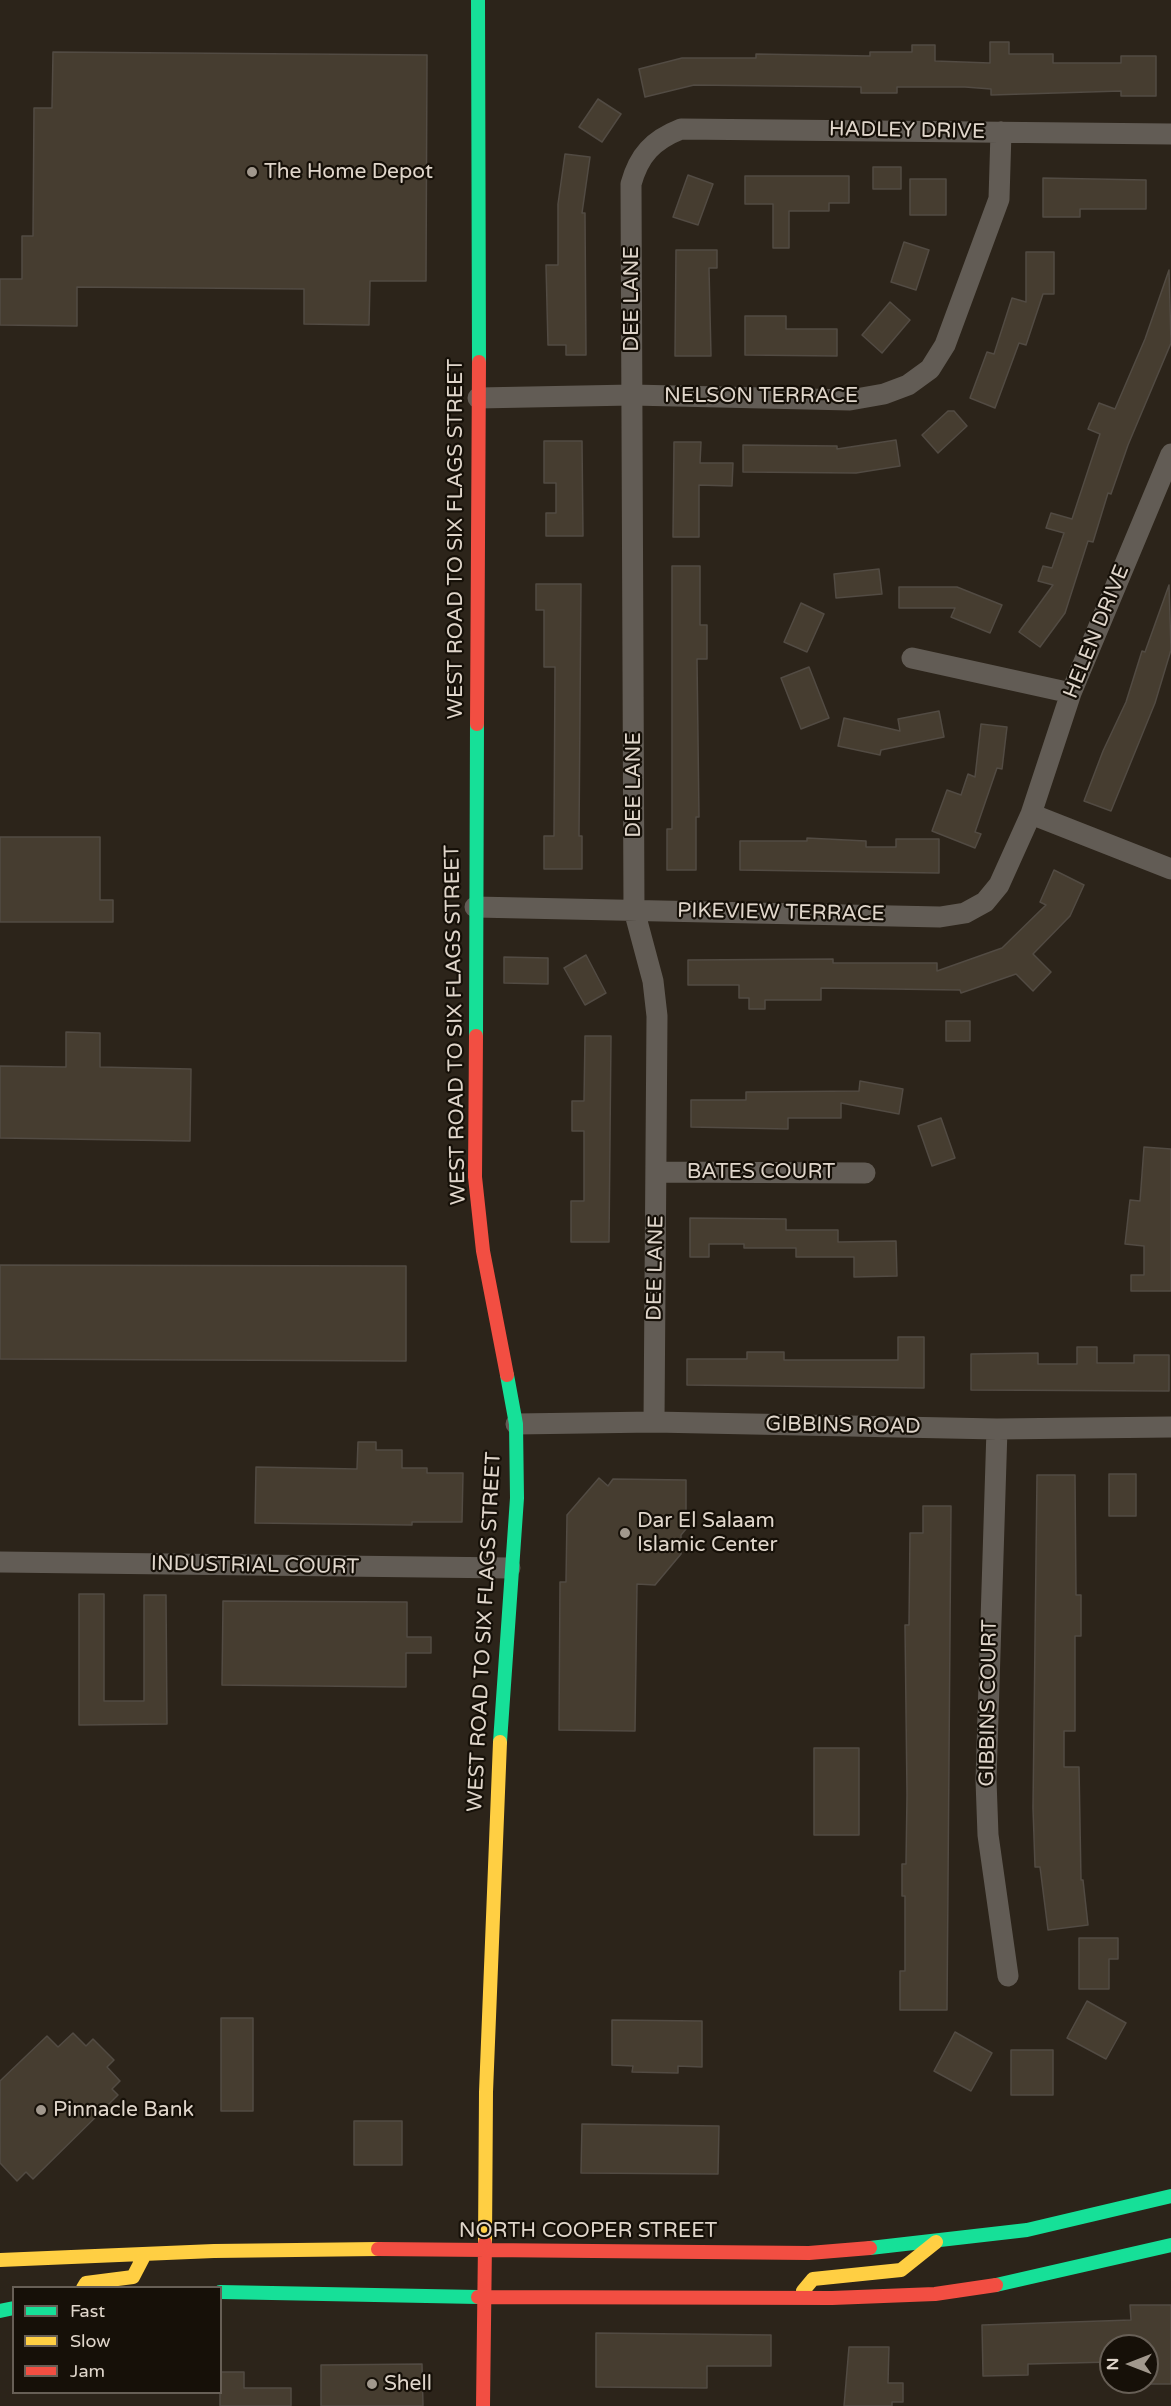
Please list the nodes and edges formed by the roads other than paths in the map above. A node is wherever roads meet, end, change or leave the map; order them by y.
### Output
1 (478, 0) edge
2 (1001, 132) junction
3 (1171, 134) edge
4 (648, 148) joint
5 (632, 395) junction
6 (478, 398) junction
7 (1171, 454) edge
8 (912, 658) dead end
9 (1071, 693) junction
10 (1030, 814) junction
11 (1171, 869) edge
12 (475, 908) junction
13 (634, 910) junction
14 (657, 1172) junction
15 (865, 1173) dead end
16 (654, 1422) junction
17 (516, 1424) junction
18 (1171, 1427) edge
19 (997, 1429) junction
20 (0, 1562) edge
21 (510, 1568) junction
22 (1008, 1976) dead end
23 (1171, 2196) edge
24 (936, 2242) junction
25 (1171, 2245) edge
26 (485, 2251) junction
27 (145, 2254) junction
28 (0, 2260) edge
29 (84, 2286) edge
30 (222, 2292) edge
31 (484, 2297) junction
32 (801, 2298) junction
33 (483, 2406) edge

1 - 6 main road, WEST ROAD TO SIX FLAGS STREET
2 - 3 street, HADLEY DRIVE
2 - 4 street, HADLEY DRIVE
2 - 5 street, NELSON TERRACE
4 - 5 street, DEE LANE
5 - 6 street, NELSON TERRACE
5 - 13 street, DEE LANE
6 - 12 main road, WEST ROAD TO SIX FLAGS STREET
7 - 9 street, HELEN DRIVE
8 - 9 street
9 - 10 street, HELEN DRIVE
10 - 11 street
10 - 13 street, PIKEVIEW TERRACE
12 - 13 street, PIKEVIEW TERRACE
12 - 17 main road, WEST ROAD TO SIX FLAGS STREET
13 - 14 street, DEE LANE
14 - 15 street, BATES COURT
14 - 16 street, DEE LANE
16 - 17 street, GIBBINS ROAD
16 - 19 street, GIBBINS ROAD
17 - 21 main road, WEST ROAD TO SIX FLAGS STREET
18 - 19 street, GIBBINS ROAD
19 - 22 street, GIBBINS COURT
20 - 21 street, INDUSTRIAL COURT
21 - 26 main road, WEST ROAD TO SIX FLAGS STREET
23 - 24 main road, NORTH COOPER STREET
24 - 26 main road, NORTH COOPER STREET
24 - 32 main road
25 - 32 main road
26 - 27 main road, NORTH COOPER STREET
26 - 31 main road, WEST ROAD TO SIX FLAGS STREET
27 - 28 main road, NORTH COOPER STREET
27 - 29 main road
30 - 31 main road
31 - 32 main road
31 - 33 main road, WEST ROAD TO SIX FLAGS STREET

